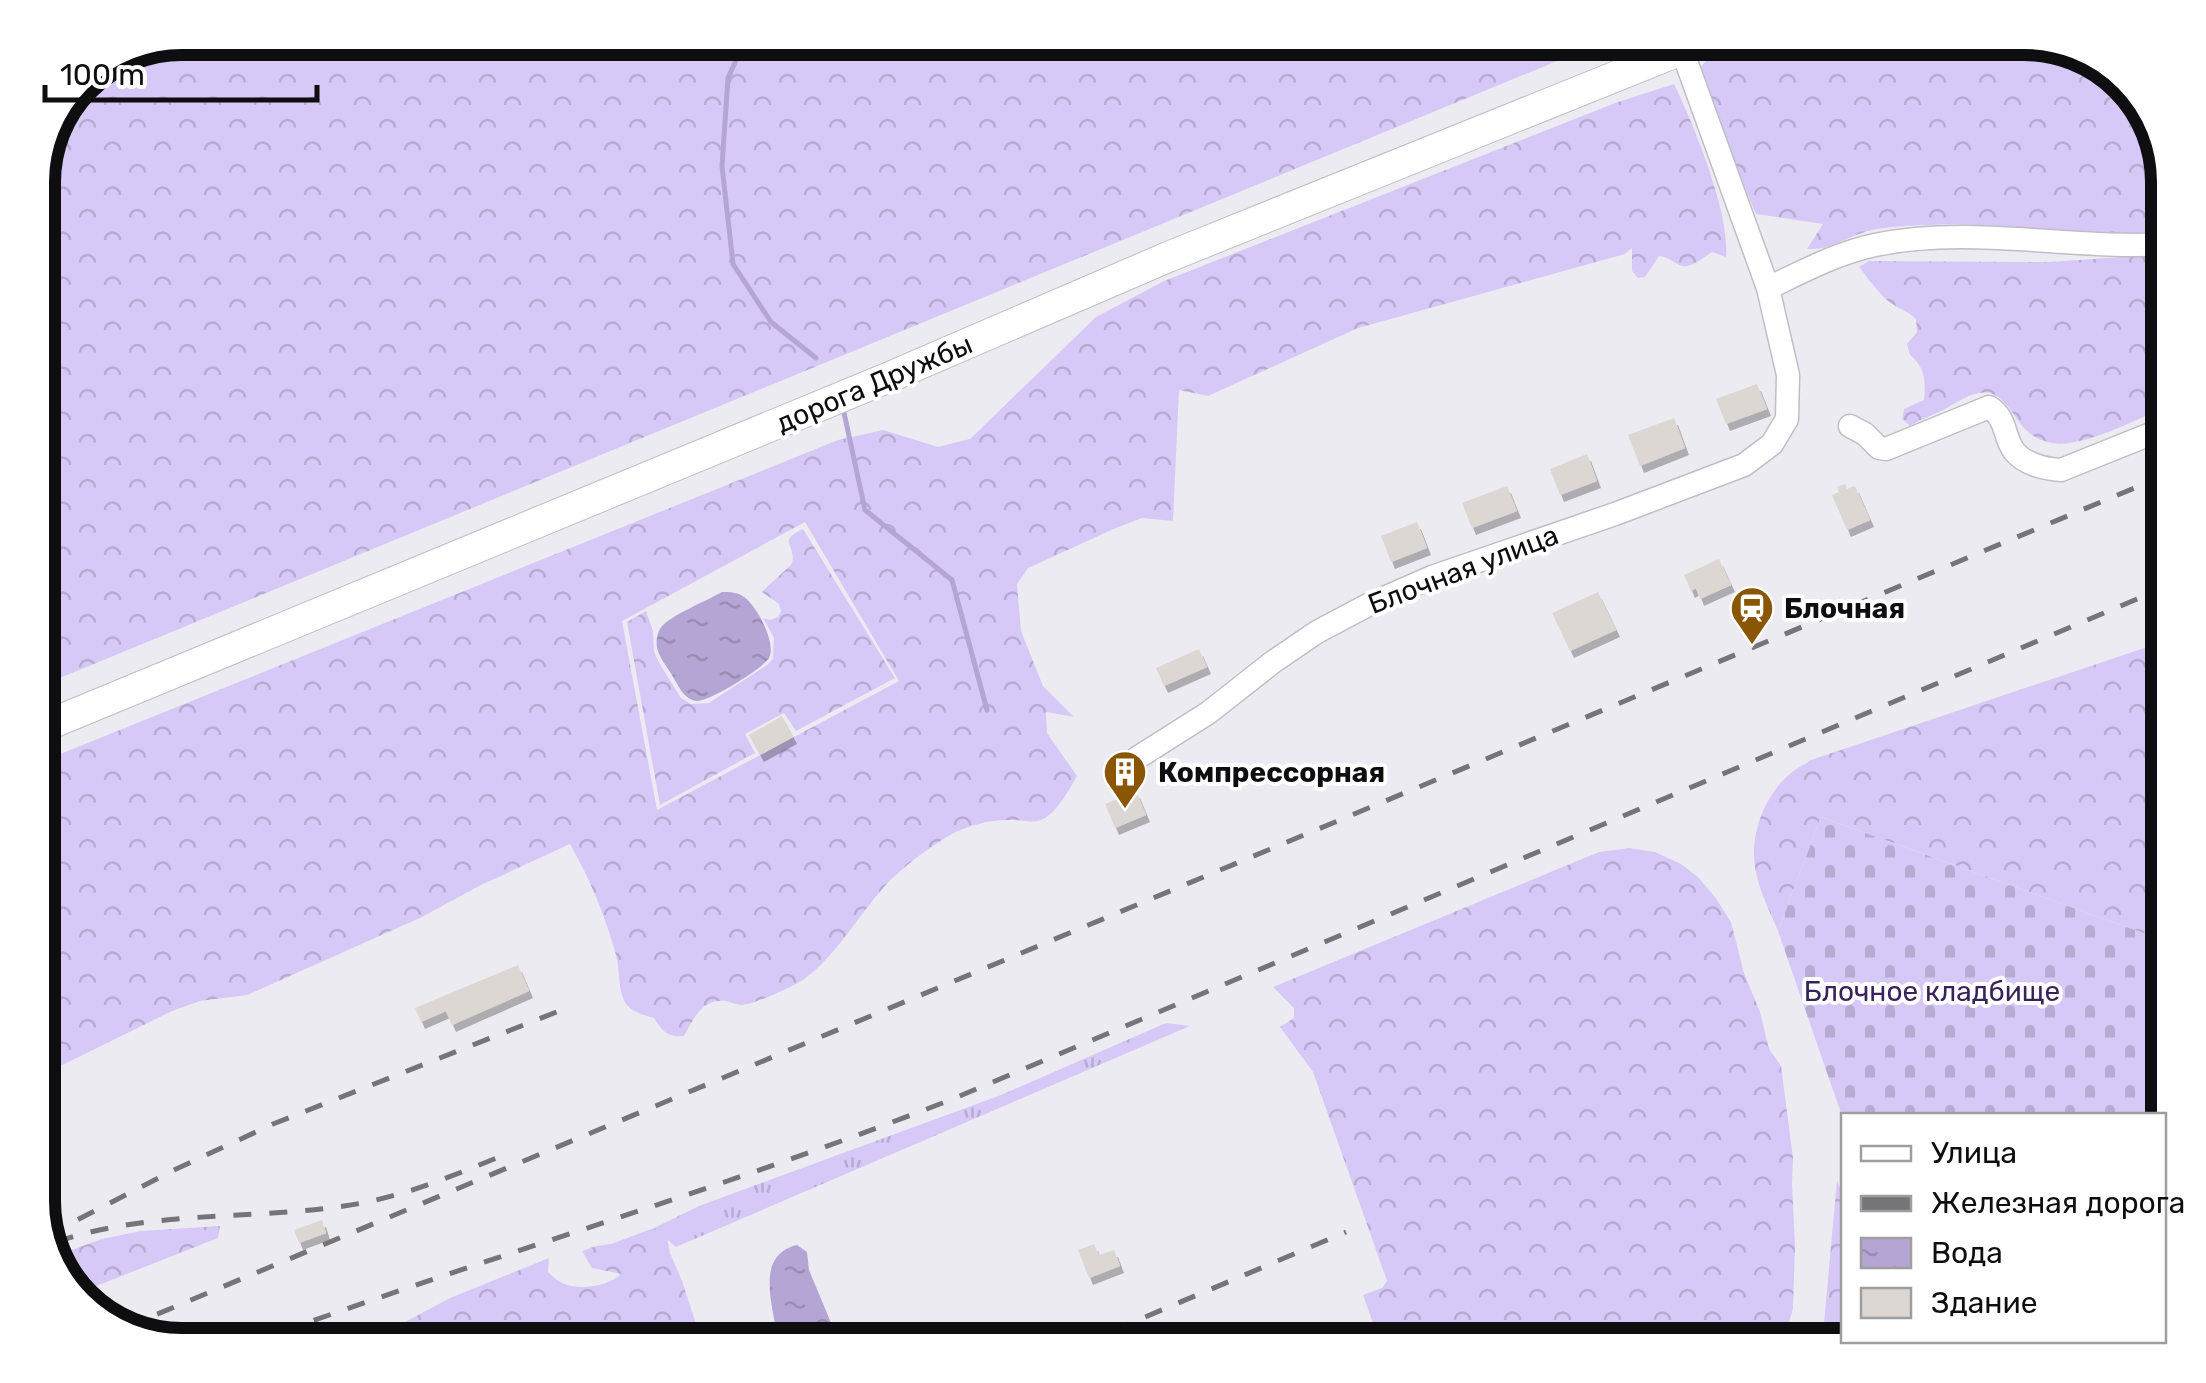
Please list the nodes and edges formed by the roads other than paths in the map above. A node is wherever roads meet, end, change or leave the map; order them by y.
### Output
1 (1670, 55) edge
2 (1684, 55) edge
3 (2151, 243) edge
4 (1768, 288) junction
5 (1850, 426) dead end
6 (2151, 434) edge
7 (55, 723) edge
8 (1138, 758) dead end

1 - 7 main road, дорога Дружбы
2 - 4 street
3 - 4 street
4 - 8 street, Блочная улица
5 - 6 street

